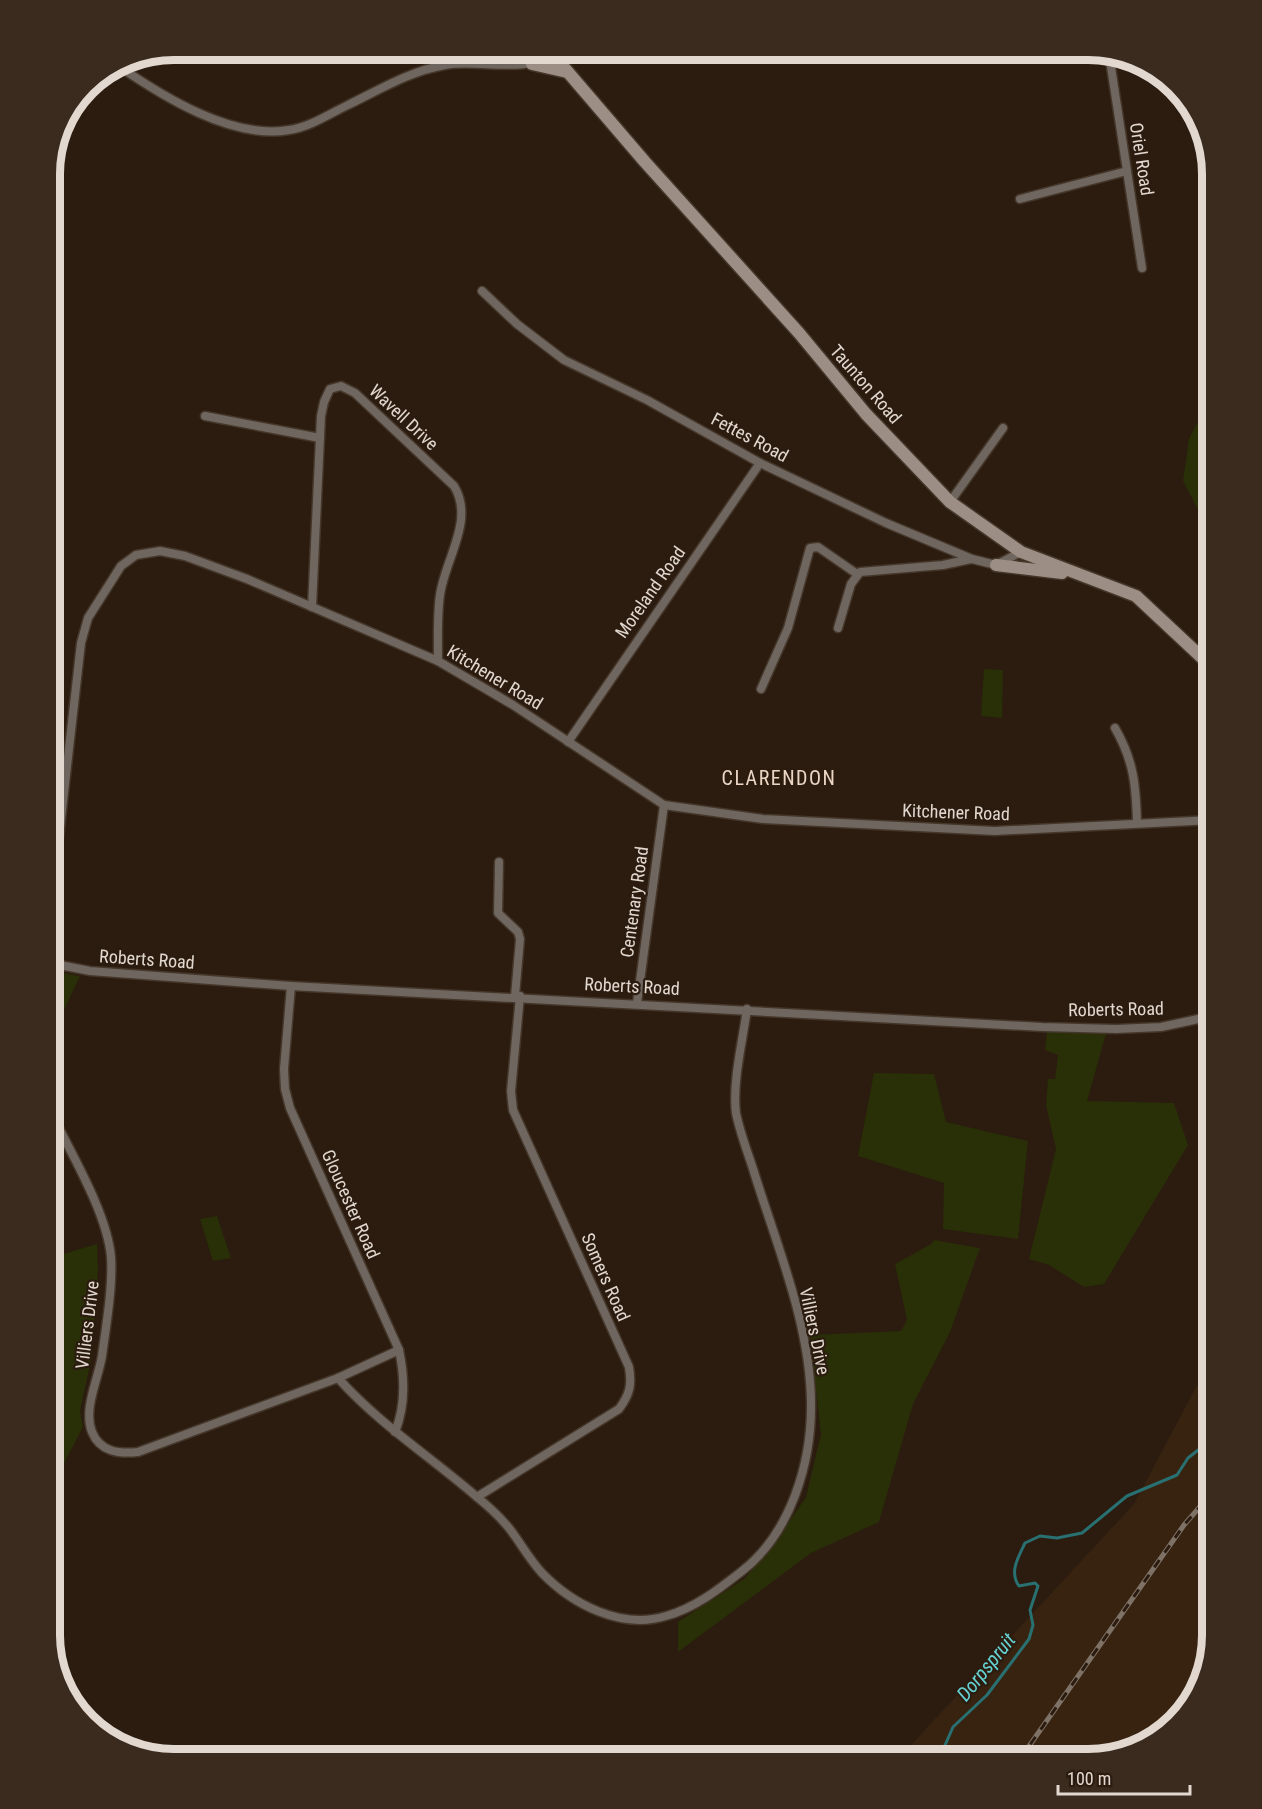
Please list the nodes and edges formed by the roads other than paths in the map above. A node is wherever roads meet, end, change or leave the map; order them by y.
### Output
1 (513, 60) edge
2 (538, 60) edge
3 (557, 60) edge
4 (1110, 62) edge
5 (518, 64) junction
6 (532, 64) junction
7 (127, 71) edge
8 (567, 72) junction
9 (1127, 171) junction
10 (1020, 200) dead end
11 (1142, 268) dead end
12 (482, 291) dead end
13 (205, 416) dead end
14 (1003, 428) dead end
15 (320, 438) junction
16 (760, 463) junction
17 (950, 502) junction
18 (1021, 552) junction
19 (972, 559) junction
20 (996, 565) junction
21 (1072, 573) junction
22 (857, 574) junction
23 (312, 608) junction
24 (838, 628) dead end
25 (1202, 658) edge
26 (438, 661) junction
27 (761, 690) dead end
28 (1115, 728) dead end
29 (568, 742) junction
30 (664, 806) junction
31 (1202, 820) edge
32 (1137, 823) junction
33 (60, 828) edge
34 (499, 862) dead end
35 (60, 965) edge
36 (291, 986) junction
37 (517, 996) junction
38 (637, 1003) junction
39 (747, 1009) junction
40 (1202, 1018) edge
41 (60, 1131) edge
42 (399, 1350) junction
43 (338, 1378) junction
44 (395, 1432) junction
45 (477, 1497) junction

1 - 5 street
2 - 6 street
3 - 8 street, Taunton Road
4 - 9 street, Oriel Road
5 - 6 street
5 - 7 street
6 - 8 street
8 - 17 street, Taunton Road
9 - 10 street
9 - 11 street, Oriel Road
12 - 16 street, Fettes Road
13 - 15 street
14 - 17 street
15 - 23 street, Wavell Drive
15 - 26 street, Wavell Drive
16 - 19 street, Fettes Road
16 - 29 street, Moreland Road
17 - 18 street, Taunton Road
18 - 20 street
18 - 21 street, Taunton Road
19 - 20 street, Fettes Road
19 - 22 street
20 - 21 street
21 - 25 street, Taunton Road
22 - 24 street
22 - 27 street
23 - 26 street, Kitchener Road
23 - 33 street, Kitchener Road
26 - 29 street, Kitchener Road
28 - 32 street
29 - 30 street, Kitchener Road
30 - 32 street, Kitchener Road
30 - 38 street, Centenary Road
31 - 32 street, Kitchener Road
34 - 37 street, Somers Road
35 - 36 street, Roberts Road
36 - 37 street, Roberts Road
36 - 42 street, Gloucester Road
37 - 38 street, Roberts Road
37 - 45 street, Somers Road
38 - 39 street, Roberts Road
39 - 40 street, Roberts Road
39 - 45 street, Villiers Drive
41 - 43 street, Villiers Drive
42 - 43 street, Villiers Drive
42 - 44 street, Gloucester Road
43 - 44 street, Villiers Drive
44 - 45 street, Villiers Drive

